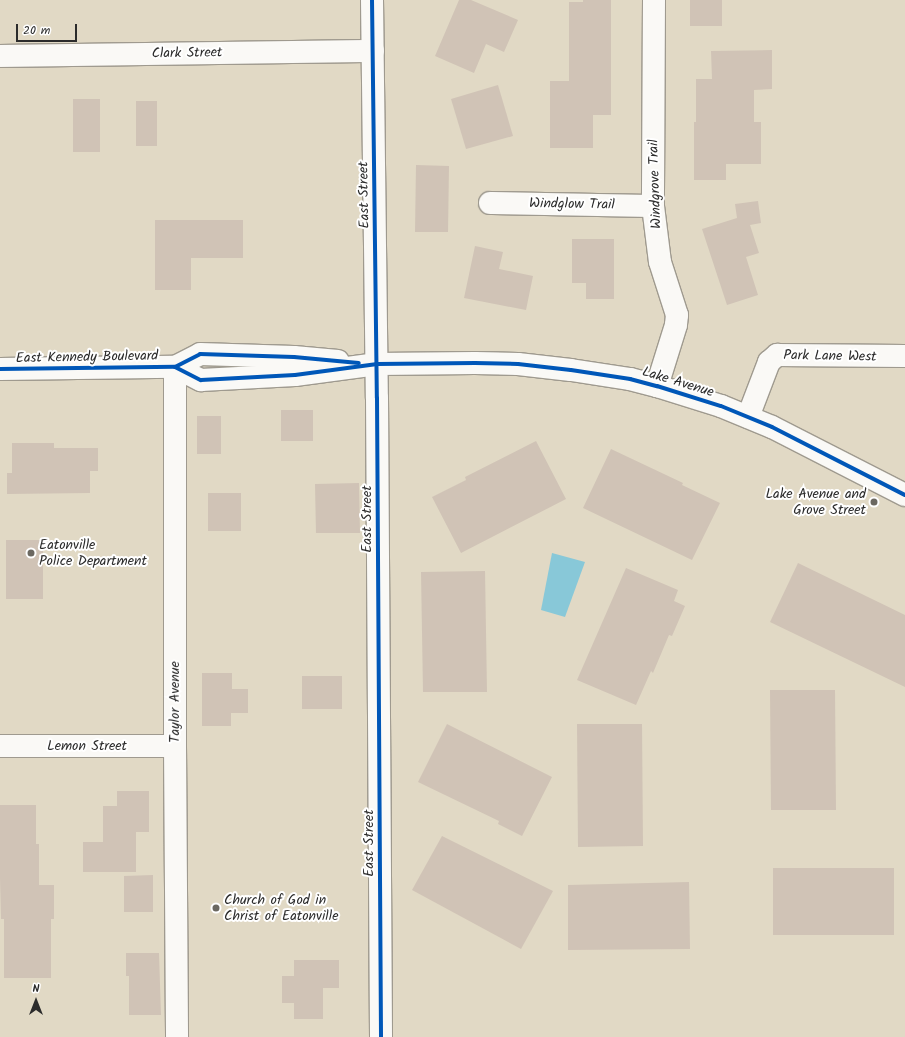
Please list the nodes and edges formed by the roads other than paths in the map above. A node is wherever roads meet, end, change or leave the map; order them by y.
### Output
1 (372, 0) edge
2 (654, 0) edge
3 (373, 51) junction
4 (0, 56) edge
5 (490, 203) dead end
6 (653, 206) junction
7 (905, 356) edge
8 (377, 364) junction
9 (175, 367) junction
10 (0, 369) edge
11 (657, 386) junction
12 (748, 417) junction
13 (905, 495) edge
14 (0, 746) edge
15 (174, 746) junction
16 (177, 1037) edge
17 (381, 1037) edge

1 - 3 street, East Street
2 - 6 street, Windgrove Trail
3 - 4 street, Clark Street
3 - 8 street, East Street
5 - 6 street, Windglow Trail
6 - 11 street, Windgrove Trail
7 - 12 street, Park Lane West
8 - 9 street, East Kennedy Boulevard
8 - 11 street, Lake Avenue
8 - 17 street, East Street
9 - 10 street, East Kennedy Boulevard
9 - 15 street, Taylor Avenue
11 - 12 street, Lake Avenue
12 - 13 street, Lake Avenue
14 - 15 street, Lemon Street
15 - 16 street, Taylor Avenue

